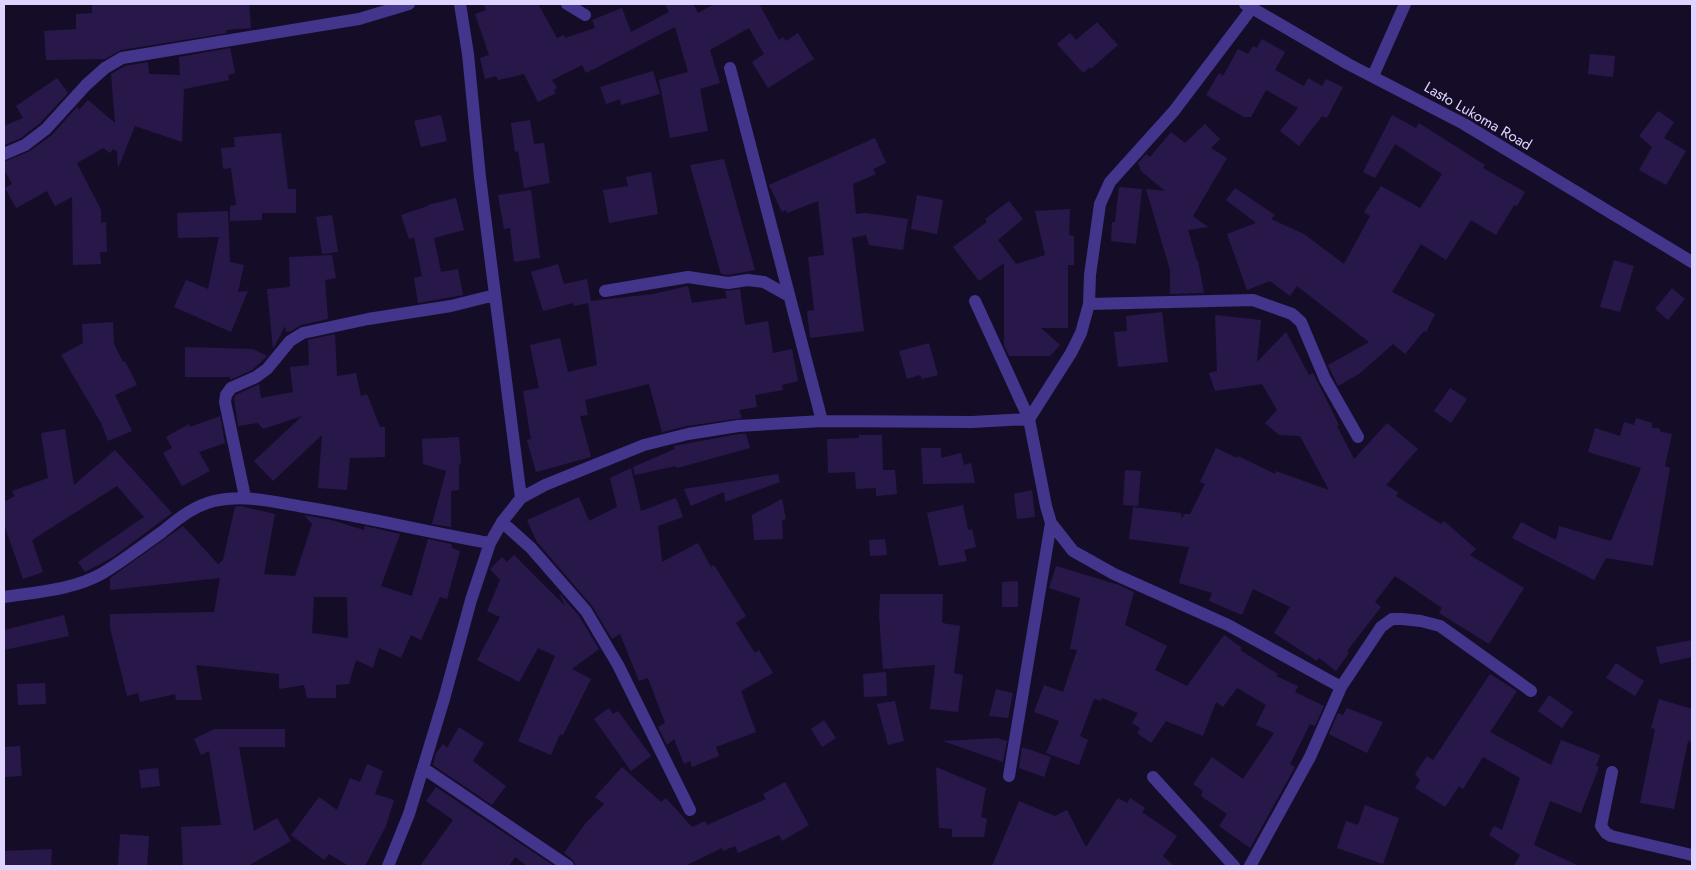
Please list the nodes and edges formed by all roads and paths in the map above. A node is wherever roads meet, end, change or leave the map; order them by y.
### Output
1 (409, 4) edge
2 (460, 4) edge
3 (567, 4) edge
4 (1405, 4) edge
5 (1248, 6) edge
6 (585, 15) dead end
7 (730, 68) dead end
8 (1373, 76) junction
9 (4, 154) edge
10 (1692, 262) edge
11 (605, 291) dead end
12 (495, 295) junction
13 (789, 296) junction
14 (976, 300) dead end
15 (1089, 304) junction
16 (1029, 420) junction
17 (822, 421) junction
18 (1358, 436) dead end
19 (245, 497) junction
20 (521, 498) junction
21 (502, 522) junction
22 (1051, 523) junction
23 (490, 543) junction
24 (4, 597) edge
25 (1341, 688) junction
26 (1531, 691) dead end
27 (423, 768) junction
28 (1612, 772) dead end
29 (1010, 776) dead end
30 (1154, 777) dead end
31 (690, 810) dead end
32 (1692, 855) edge
33 (388, 866) edge
34 (568, 866) edge
35 (1234, 866) edge
36 (1250, 866) edge

1 - 9 street
2 - 12 street
3 - 6 street
4 - 8 street
5 - 8 street, Lasto Lukoma Road
5 - 15 street
7 - 13 street
8 - 10 street, Lasto Lukoma Road
11 - 13 street
12 - 19 street
12 - 20 street
13 - 17 street
14 - 16 street
15 - 16 street
15 - 18 street
16 - 17 street
16 - 22 street
17 - 20 street
19 - 23 street
19 - 24 street
20 - 21 street
21 - 23 street
21 - 31 street
22 - 25 street
22 - 29 street
23 - 27 street
25 - 26 street
25 - 36 street
27 - 33 street
27 - 34 street
28 - 32 street
30 - 35 street

